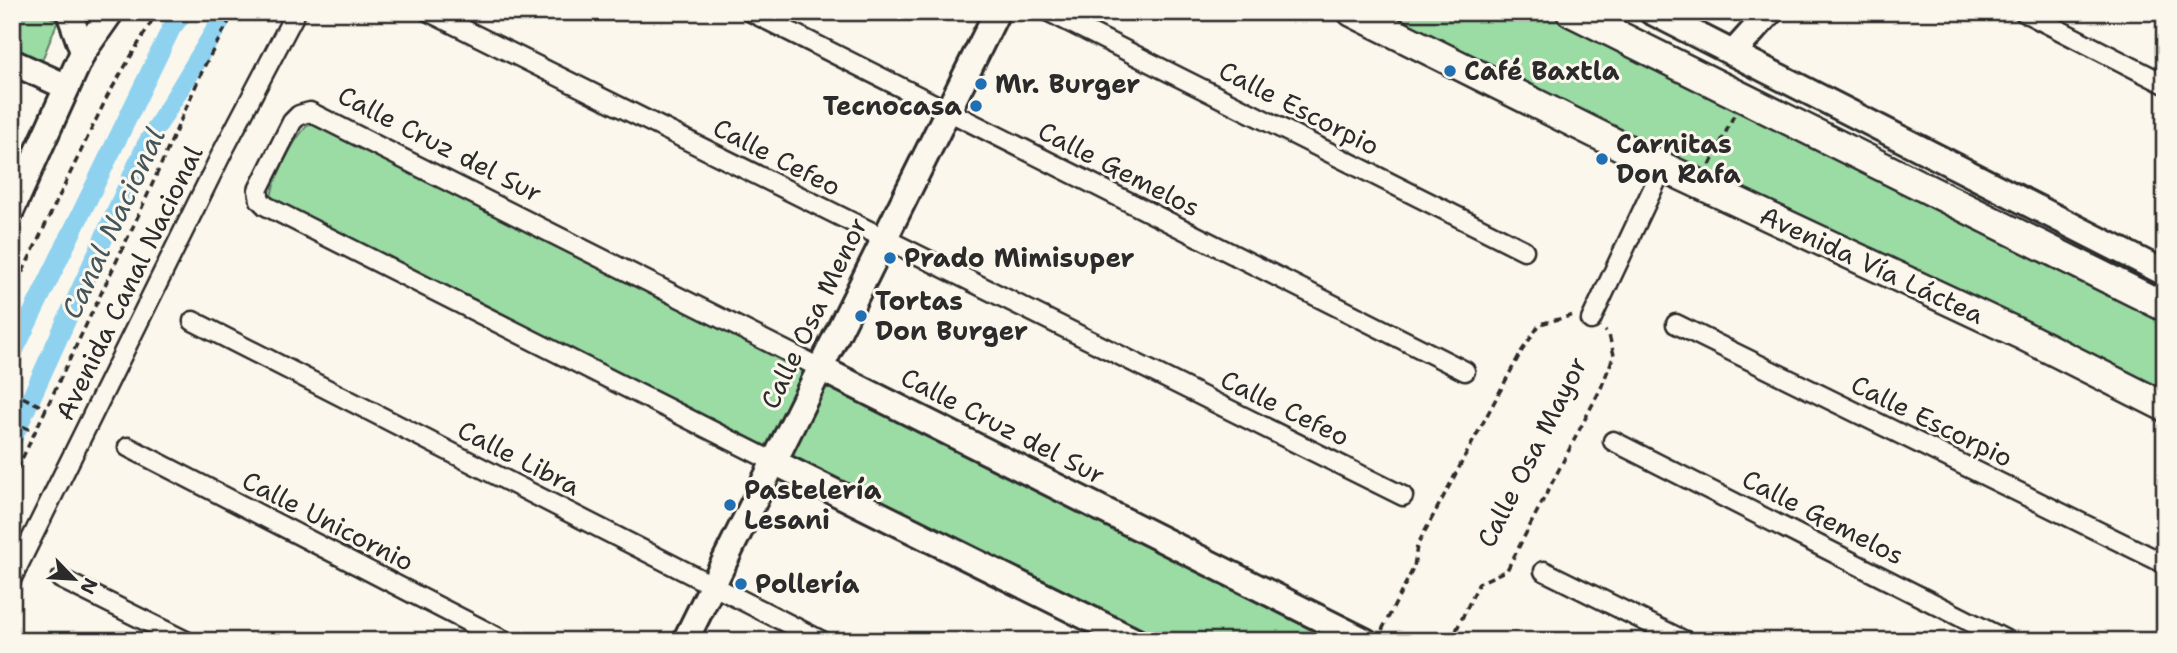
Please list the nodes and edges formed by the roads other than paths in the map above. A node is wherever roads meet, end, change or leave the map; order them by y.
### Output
1 (69, 12) edge
2 (296, 12) edge
3 (429, 12) edge
4 (751, 12) edge
5 (997, 12) edge
6 (1049, 12) edge
7 (1352, 12) edge
8 (1571, 12) edge
9 (1652, 12) edge
10 (1770, 12) edge
11 (2024, 12) edge
12 (101, 15) edge
13 (83, 52) junction
14 (1733, 53) junction
15 (12, 62) edge
16 (2165, 83) edge
17 (67, 87) junction
18 (947, 112) junction
19 (1663, 167) junction
20 (12, 209) edge
21 (884, 240) junction
22 (1524, 250) dead end
23 (2165, 273) edge
24 (2165, 307) edge
25 (1591, 320) road end
26 (193, 321) dead end
27 (1676, 324) dead end
28 (820, 368) junction
29 (1465, 371) dead end
30 (2165, 407) edge
31 (1613, 441) dead end
32 (128, 447) dead end
33 (774, 462) junction
34 (1404, 496) dead end
35 (2165, 564) edge
36 (1544, 571) dead end
37 (12, 578) edge
38 (61, 579) dead end
39 (712, 586) junction
40 (186, 641) edge
41 (505, 641) edge
42 (685, 641) edge
43 (822, 641) edge
44 (1135, 641) edge
45 (1365, 641) edge
46 (1685, 641) edge
47 (2008, 641) edge

1 - 13 street
2 - 37 street, Avenida Canal Nacional
3 - 21 street, Calle Cefeo
4 - 18 street, Calle Gemelos
5 - 18 street, Calle Osa Menor
6 - 22 street, Calle Escorpio
7 - 19 main road, Avenida Vía Láctea
8 - 24 main road
9 - 14 street
10 - 14 street
11 - 16 street
12 - 13 street
13 - 17 street
14 - 23 street
15 - 17 street
17 - 20 street
18 - 21 street, Calle Osa Menor
18 - 29 street, Calle Gemelos
19 - 25 street, Calle Osa Mayor
19 - 30 main road, Avenida Vía Láctea
21 - 28 street, Calle Osa Menor
21 - 34 street, Calle Cefeo
26 - 39 street, Calle Libra
27 - 35 street, Calle Escorpio
28 - 33 street, Calle Osa Menor
28 - 33 street, Calle Cruz del Sur
28 - 45 street, Calle Cruz del Sur
31 - 47 street, Calle Gemelos
32 - 41 street, Calle Unicornio
33 - 39 street, Calle Osa Menor
33 - 44 street, Calle Cruz del Sur
36 - 46 street
38 - 40 street
39 - 42 street, Calle Osa Menor
39 - 43 street, Calle Libra

